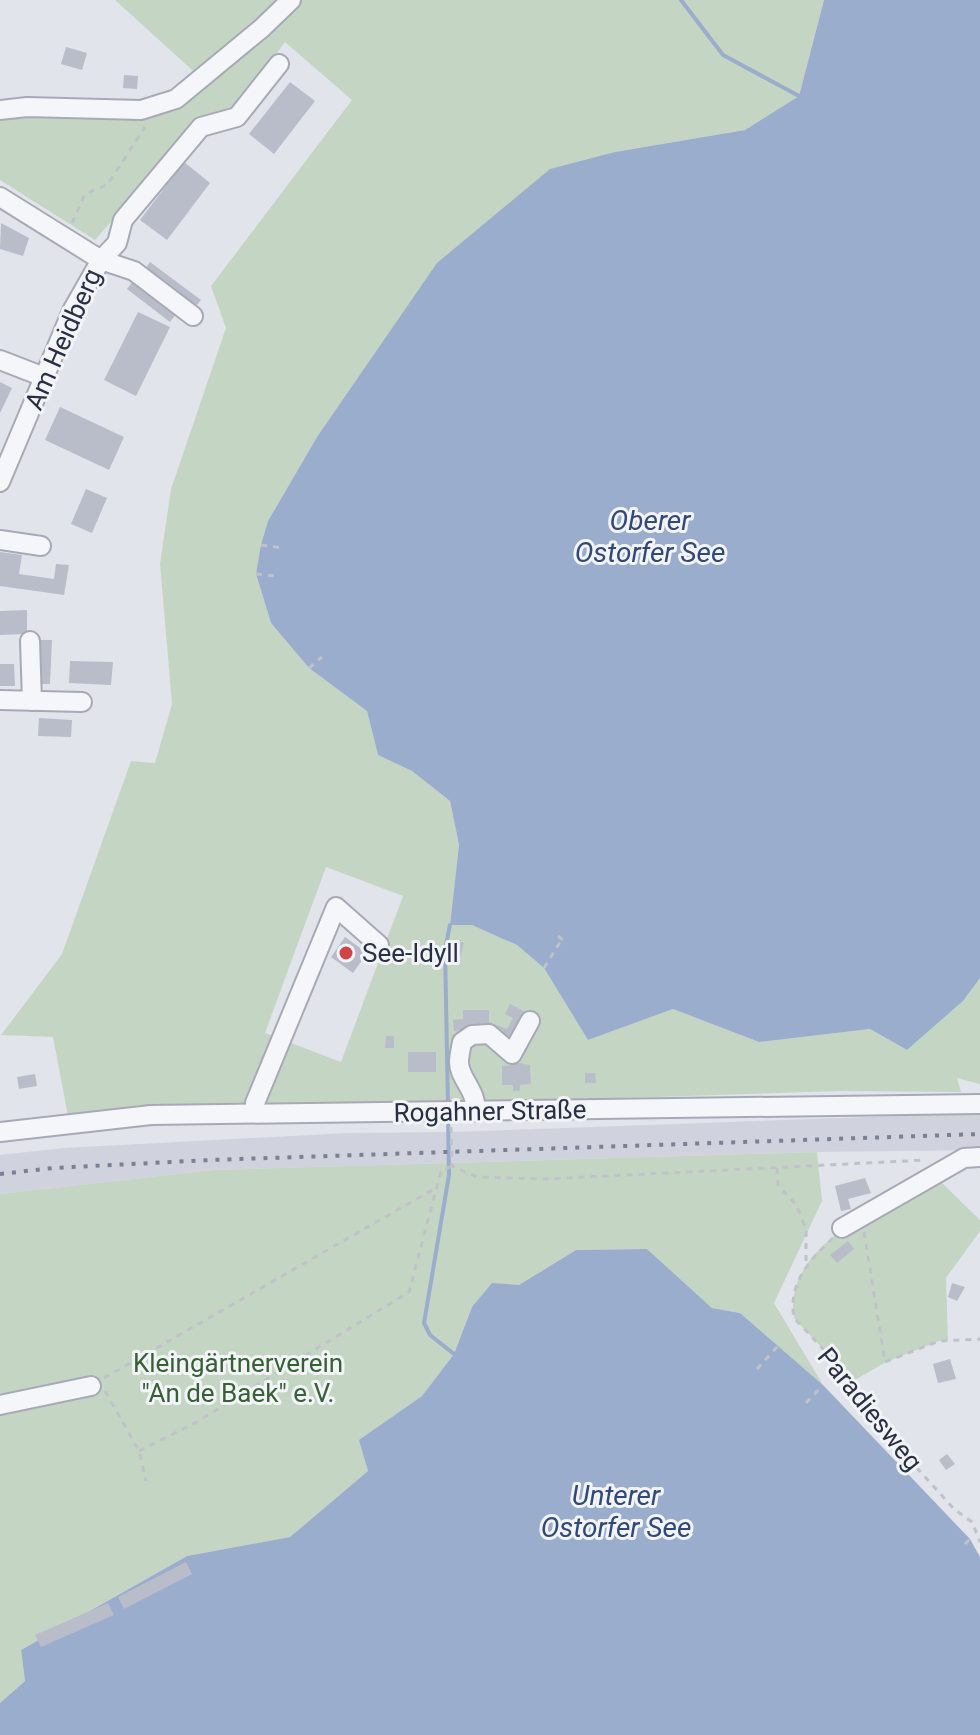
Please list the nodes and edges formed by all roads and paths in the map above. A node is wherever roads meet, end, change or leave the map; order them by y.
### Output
1 (291, 0) edge
2 (279, 64) dead end
3 (149, 108) junction
4 (0, 110) edge
5 (0, 197) edge
6 (65, 237) junction
7 (101, 260) junction
8 (193, 316) dead end
9 (0, 360) edge
10 (44, 377) junction
11 (0, 481) edge
12 (0, 540) edge
13 (261, 545) dead end
14 (41, 546) dead end
15 (283, 548) dead end
16 (256, 574) dead end
17 (276, 576) dead end
18 (30, 641) dead end
19 (322, 657) dead end
20 (309, 668) dead end
21 (0, 700) edge
22 (32, 701) junction
23 (82, 702) dead end
24 (562, 939) dead end
25 (379, 945) dead end
26 (544, 968) dead end
27 (530, 1021) dead end
28 (980, 1104) edge
29 (255, 1112) junction
30 (470, 1112) junction
31 (451, 1127) dead end
32 (0, 1132) edge
33 (972, 1158) edge
34 (933, 1160) dead end
35 (452, 1166) junction
36 (777, 1168) junction
37 (435, 1188) junction
38 (862, 1217) junction
39 (842, 1228) joint
40 (806, 1265) junction
41 (980, 1339) edge
42 (778, 1346) dead end
43 (757, 1369) dead end
44 (823, 1385) dead end
45 (91, 1386) junction
46 (806, 1403) dead end
47 (0, 1405) edge
48 (139, 1451) junction
49 (146, 1481) dead end
50 (970, 1539) dead end
51 (980, 1542) edge
52 (965, 1544) dead end

1 - 3 street
2 - 7 street
3 - 4 street
3 - 6 path
5 - 6 street, Am Heidberg
6 - 7 street, Am Heidberg
7 - 8 street
7 - 10 street, Am Heidberg
9 - 10 street
10 - 11 street, Am Heidberg
12 - 14 street
13 - 15 path
16 - 17 path
18 - 22 street
19 - 20 path
21 - 22 street
22 - 23 street
24 - 26 path
25 - 29 street
27 - 30 street
28 - 30 street, Rogahner Straße
29 - 30 street, Rogahner Straße
29 - 32 street, Rogahner Straße
31 - 35 path
33 - 38 street
34 - 36 path
35 - 36 path
35 - 37 path
36 - 40 path, Paradiesweg
37 - 45 path
37 - 48 path
38 - 39 street
38 - 41 path
39 - 40 path, Paradiesweg
40 - 51 path, Paradiesweg
42 - 43 path
44 - 46 path
45 - 47 street
45 - 48 path
48 - 49 path
50 - 52 path

